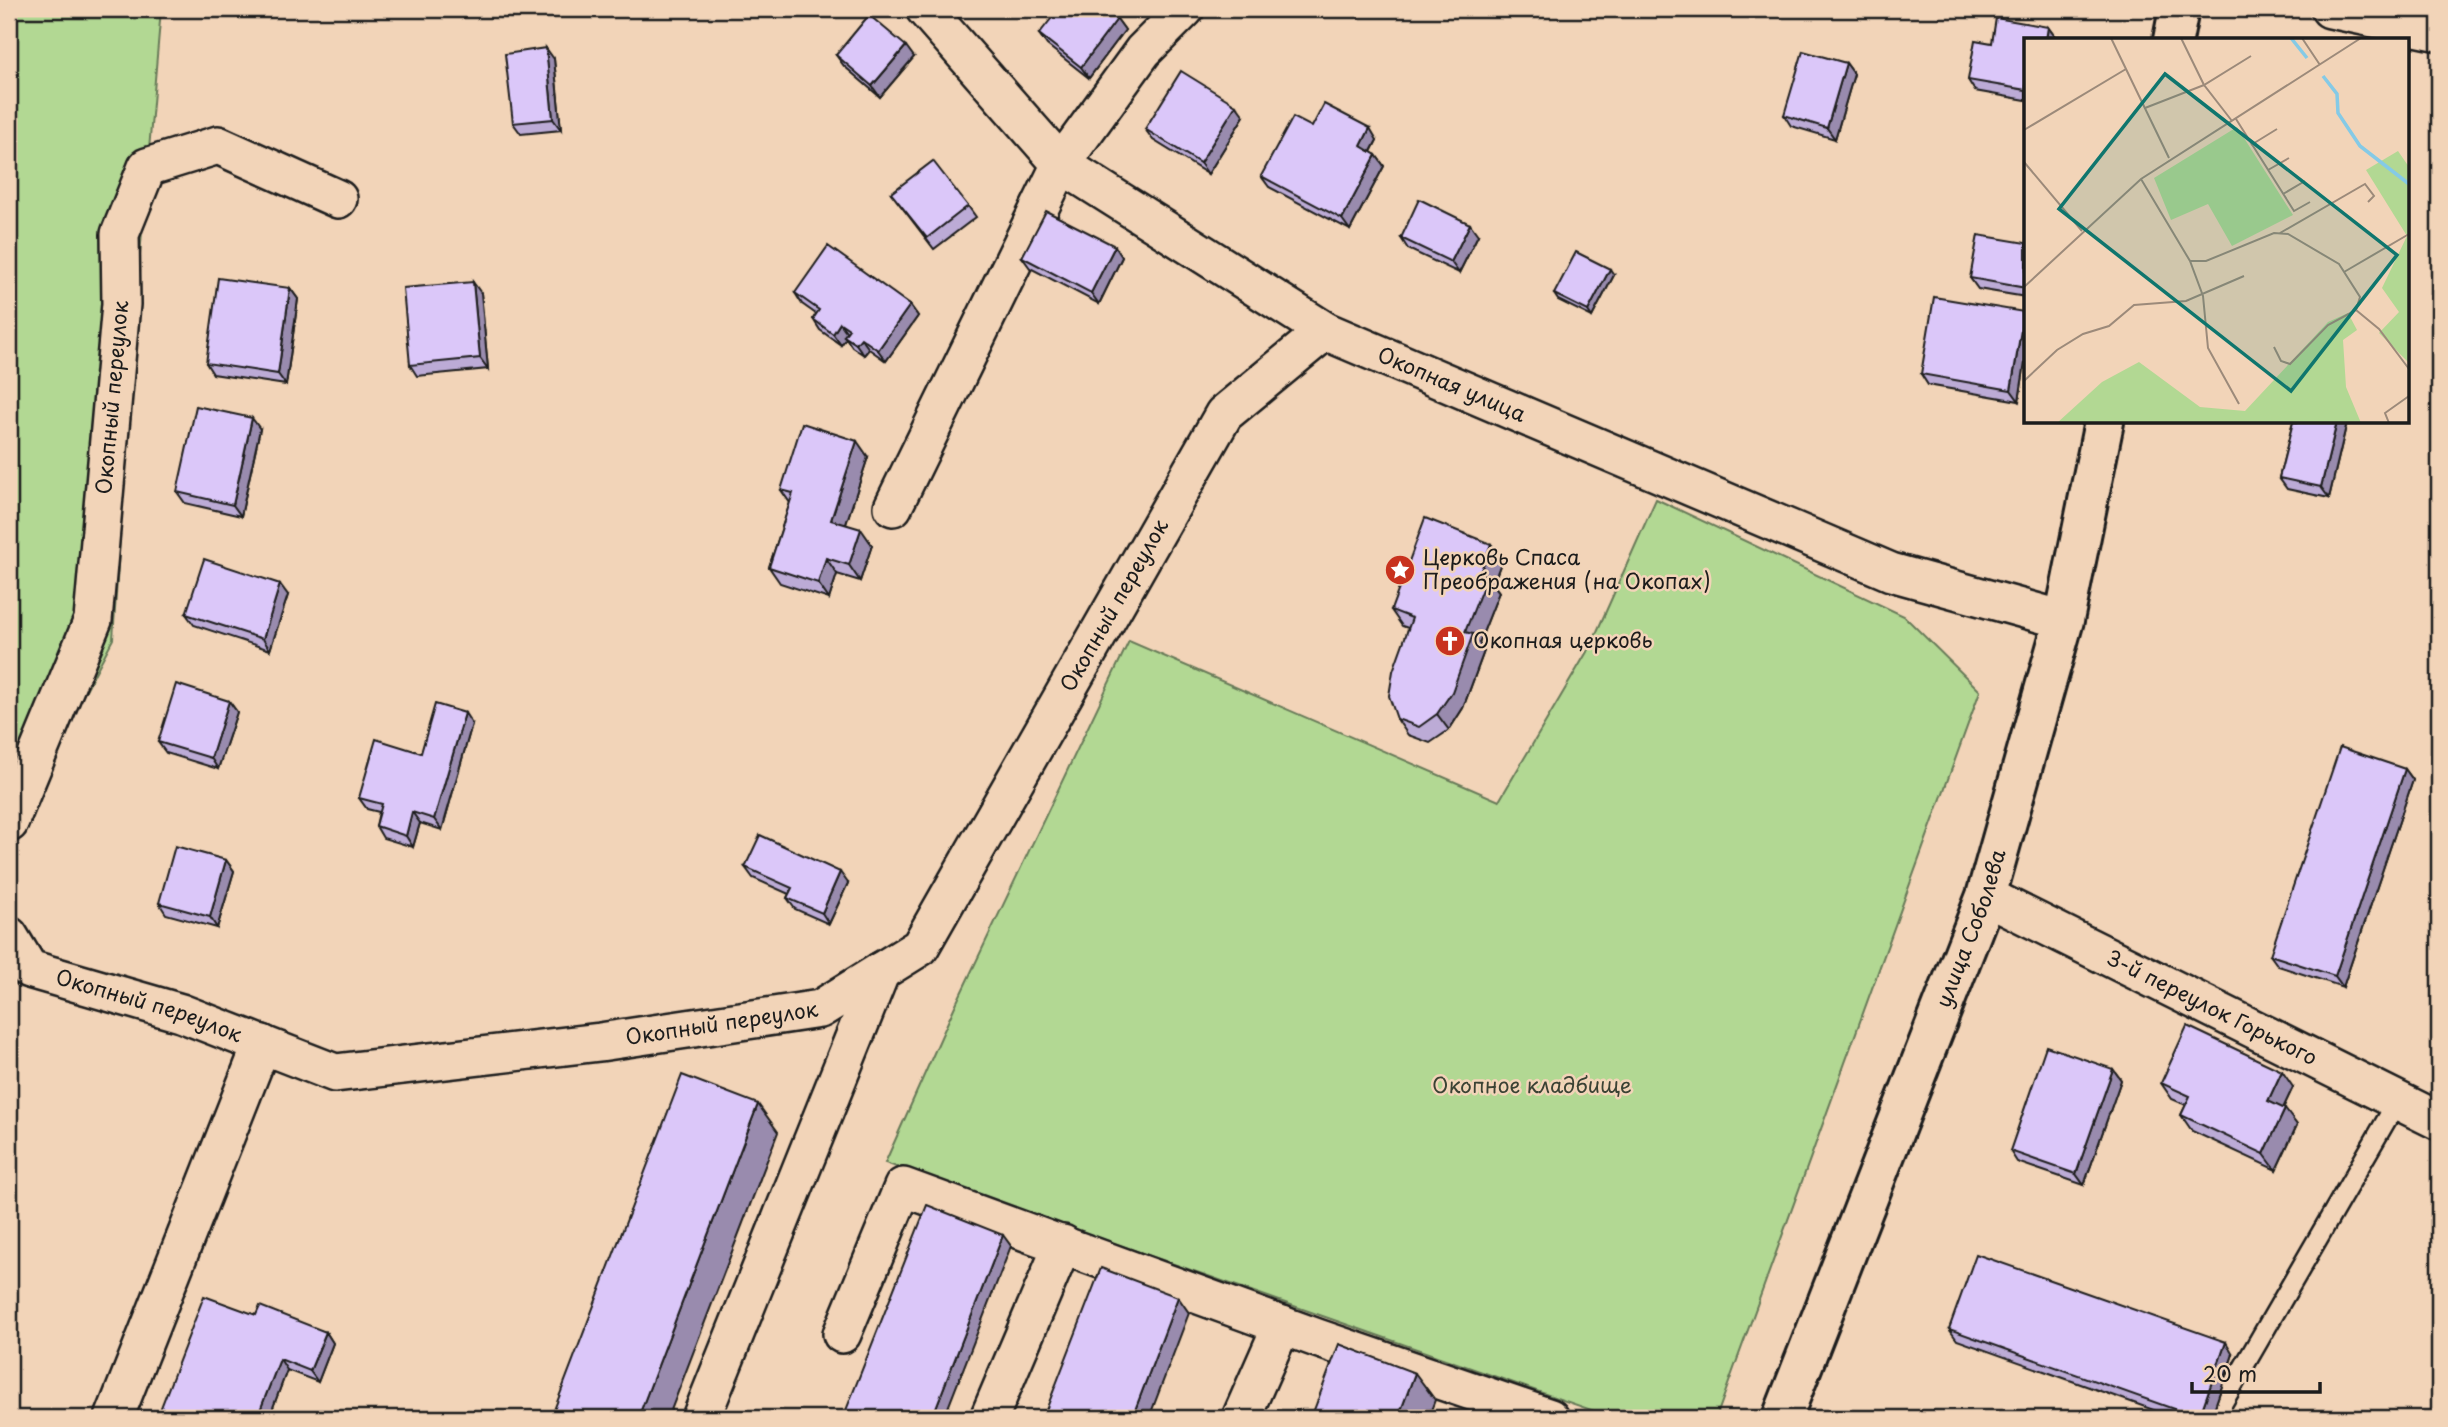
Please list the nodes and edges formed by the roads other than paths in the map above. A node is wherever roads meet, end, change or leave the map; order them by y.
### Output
1 (925, 9) edge
2 (1185, 9) edge
3 (2179, 9) edge
4 (2330, 9) edge
5 (2439, 32) edge
6 (2174, 38) edge
7 (1061, 163) junction
8 (338, 199) dead end
9 (1325, 331) junction
10 (2105, 424) edge
11 (893, 507) dead end
12 (2064, 620) junction
13 (9, 823) edge
14 (1986, 896) junction
15 (9, 936) edge
16 (881, 971) junction
17 (262, 1044) junction
18 (2398, 1100) junction
19 (2439, 1121) edge
20 (1063, 1244) junction
21 (1282, 1325) junction
22 (842, 1334) dead end
23 (1528, 1414) edge
24 (114, 1418) edge
25 (701, 1418) edge
26 (989, 1418) edge
27 (1241, 1418) edge
28 (1782, 1418) edge
29 (2214, 1418) edge

1 - 7 street, Окопная улица
2 - 7 street
3 - 6 street
4 - 5 street
7 - 9 street, Окопная улица
7 - 11 street
8 - 13 street, Окопный переулок
9 - 12 street, Окопная улица
9 - 16 street, Окопный переулок
10 - 12 street, улица Соболева
12 - 14 street, улица Соболева
14 - 18 street, 3-й переулок Горького
14 - 28 street, улица Соболева
15 - 17 street, Окопный переулок
16 - 17 street, Окопный переулок
16 - 25 street
17 - 24 street
18 - 19 street, 3-й переулок Горького
18 - 29 lane
20 - 21 street
20 - 22 street
20 - 26 street
21 - 23 street
21 - 27 street

